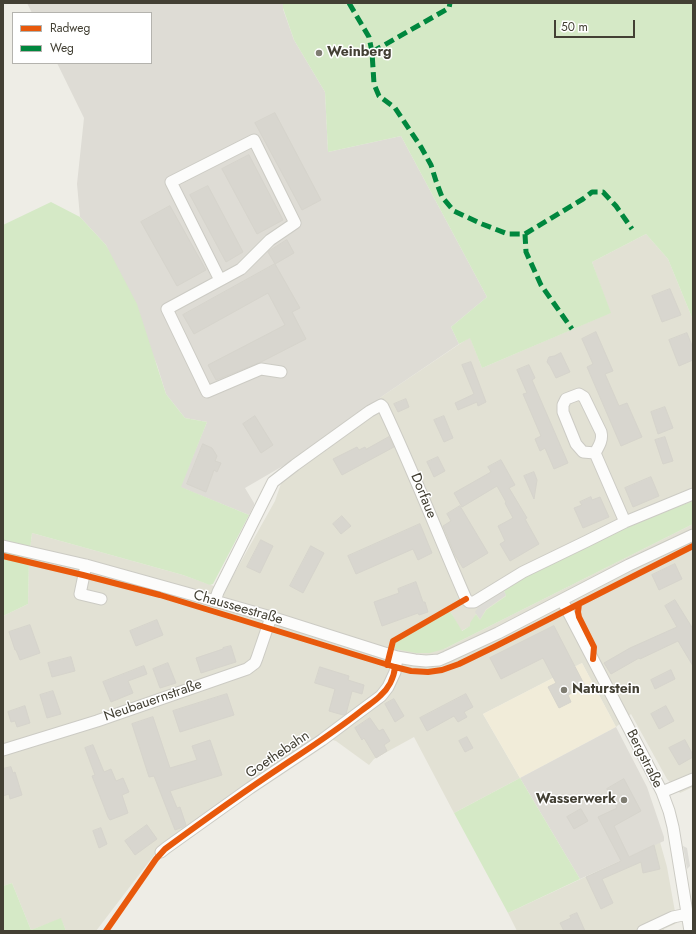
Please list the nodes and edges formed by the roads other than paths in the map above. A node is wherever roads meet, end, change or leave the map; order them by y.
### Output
1 (220, 280) junction
2 (281, 372) dead end
3 (595, 453) junction
4 (693, 494) edge
5 (625, 522) junction
6 (693, 535) edge
7 (3, 546) edge
8 (86, 564) junction
9 (101, 599) dead end
10 (562, 600) junction
11 (215, 601) junction
12 (271, 618) junction
13 (397, 657) junction
14 (3, 750) edge
15 (693, 779) edge
16 (662, 792) junction
17 (161, 852) dead end
18 (689, 908) edge
19 (643, 931) edge
20 (690, 931) edge

1 - 1 street
1 - 2 street
3 - 3 street
3 - 5 street
4 - 5 street, Dorfaue
5 - 11 street, Dorfaue
6 - 10 street
7 - 8 street, Chausseestraße
8 - 9 street
8 - 11 street, Chausseestraße
10 - 13 street, Chausseestraße
10 - 16 street, Bergstraße
11 - 12 street, Chausseestraße
12 - 13 street, Chausseestraße
12 - 14 street, Neubauernstraße
13 - 17 street, Goethebahn
15 - 16 street
16 - 18 street, Bergstraße
18 - 19 street
18 - 20 street, Bergstraße

